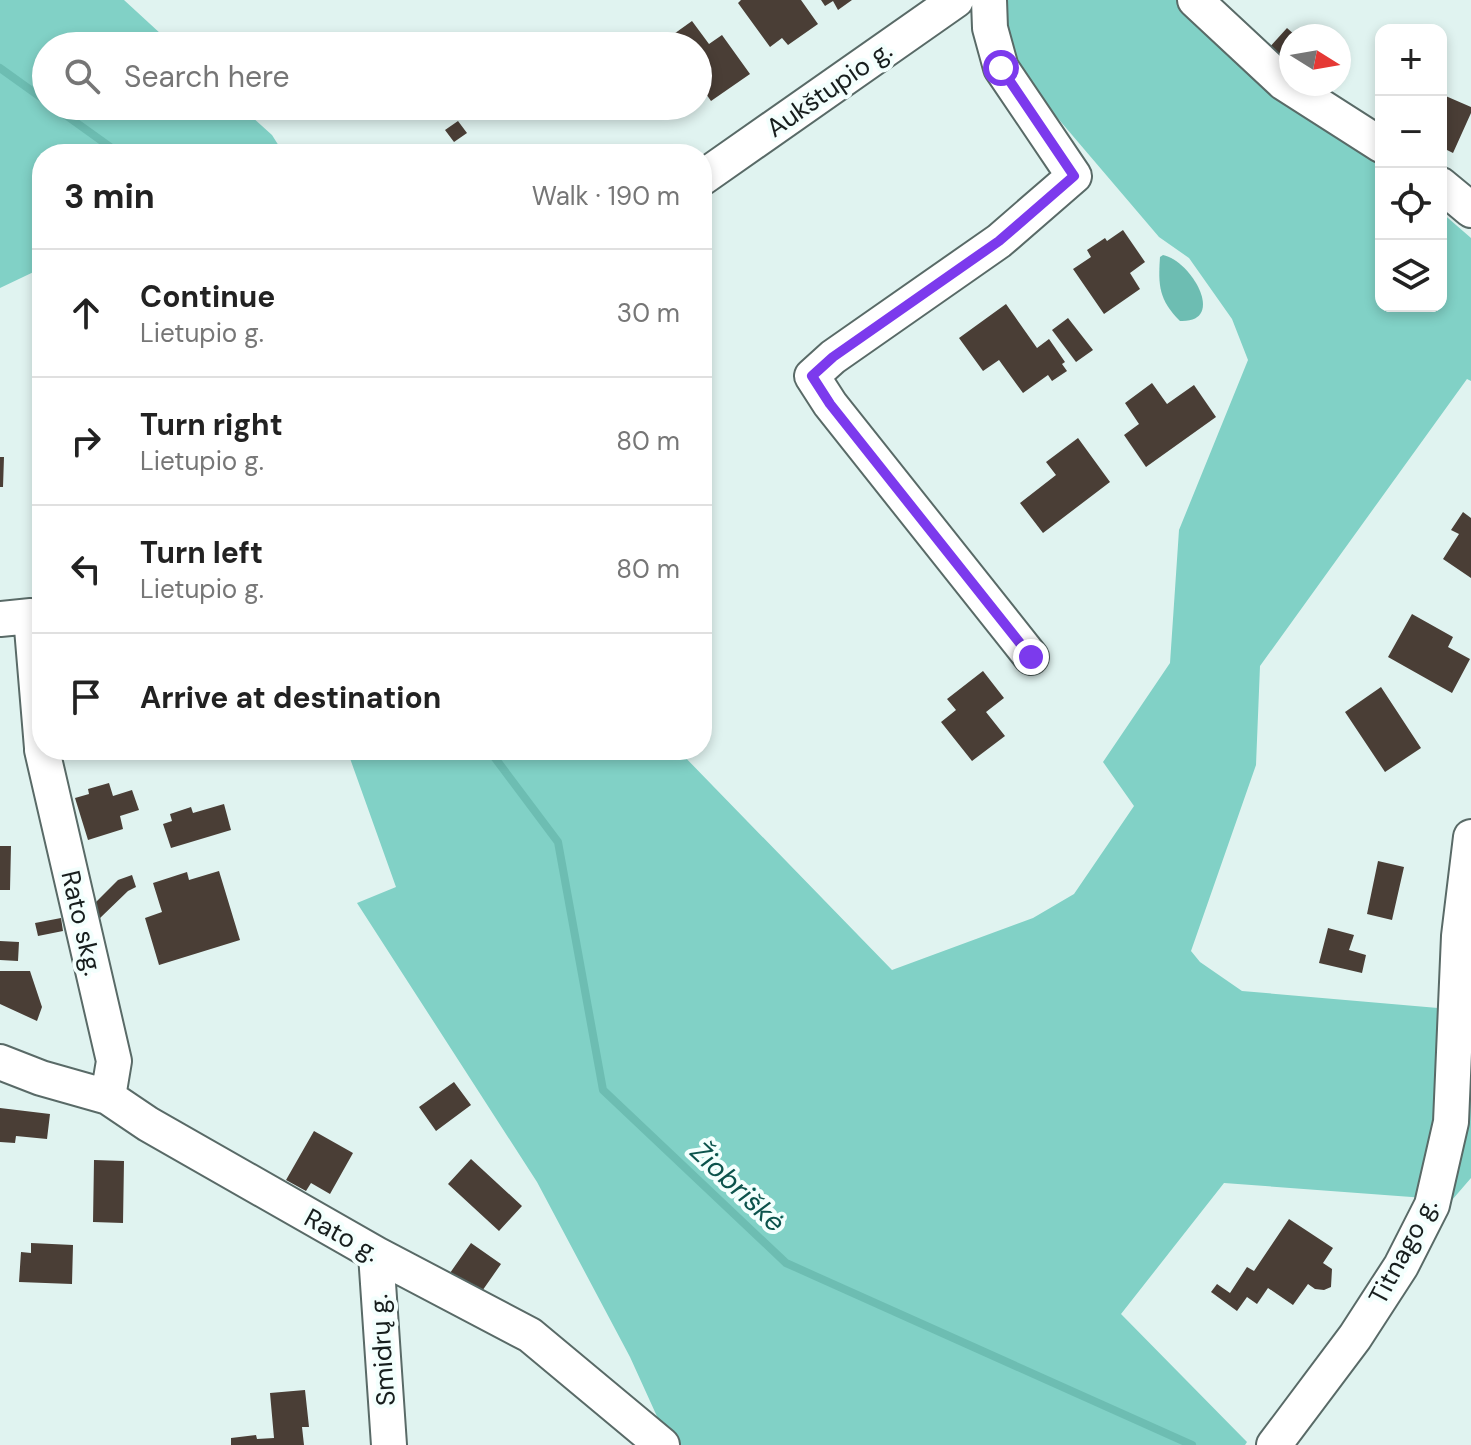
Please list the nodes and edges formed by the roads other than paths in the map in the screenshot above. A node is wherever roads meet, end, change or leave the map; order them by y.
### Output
1 (956, 0) edge
2 (989, 0) edge
3 (1195, 0) edge
4 (1375, 141) edge
5 (712, 171) edge
6 (1447, 190) edge
7 (1471, 210) edge
8 (0, 619) edge
9 (32, 628) edge
10 (1031, 657) dead end
11 (45, 760) edge
12 (1471, 837) edge
13 (0, 1062) edge
14 (108, 1097) junction
15 (376, 1254) junction
16 (389, 1445) edge
17 (662, 1445) edge
18 (1274, 1445) edge

1 - 5 street, Aukštupio g.
2 - 10 street
3 - 4 street
6 - 7 street
8 - 9 street, Rato skg.
11 - 14 street, Rato skg.
12 - 18 street, Titnago g.
13 - 14 street, Rato g.
14 - 15 street, Rato g.
15 - 16 street, Smidrų g.
15 - 17 street, Rato g.

